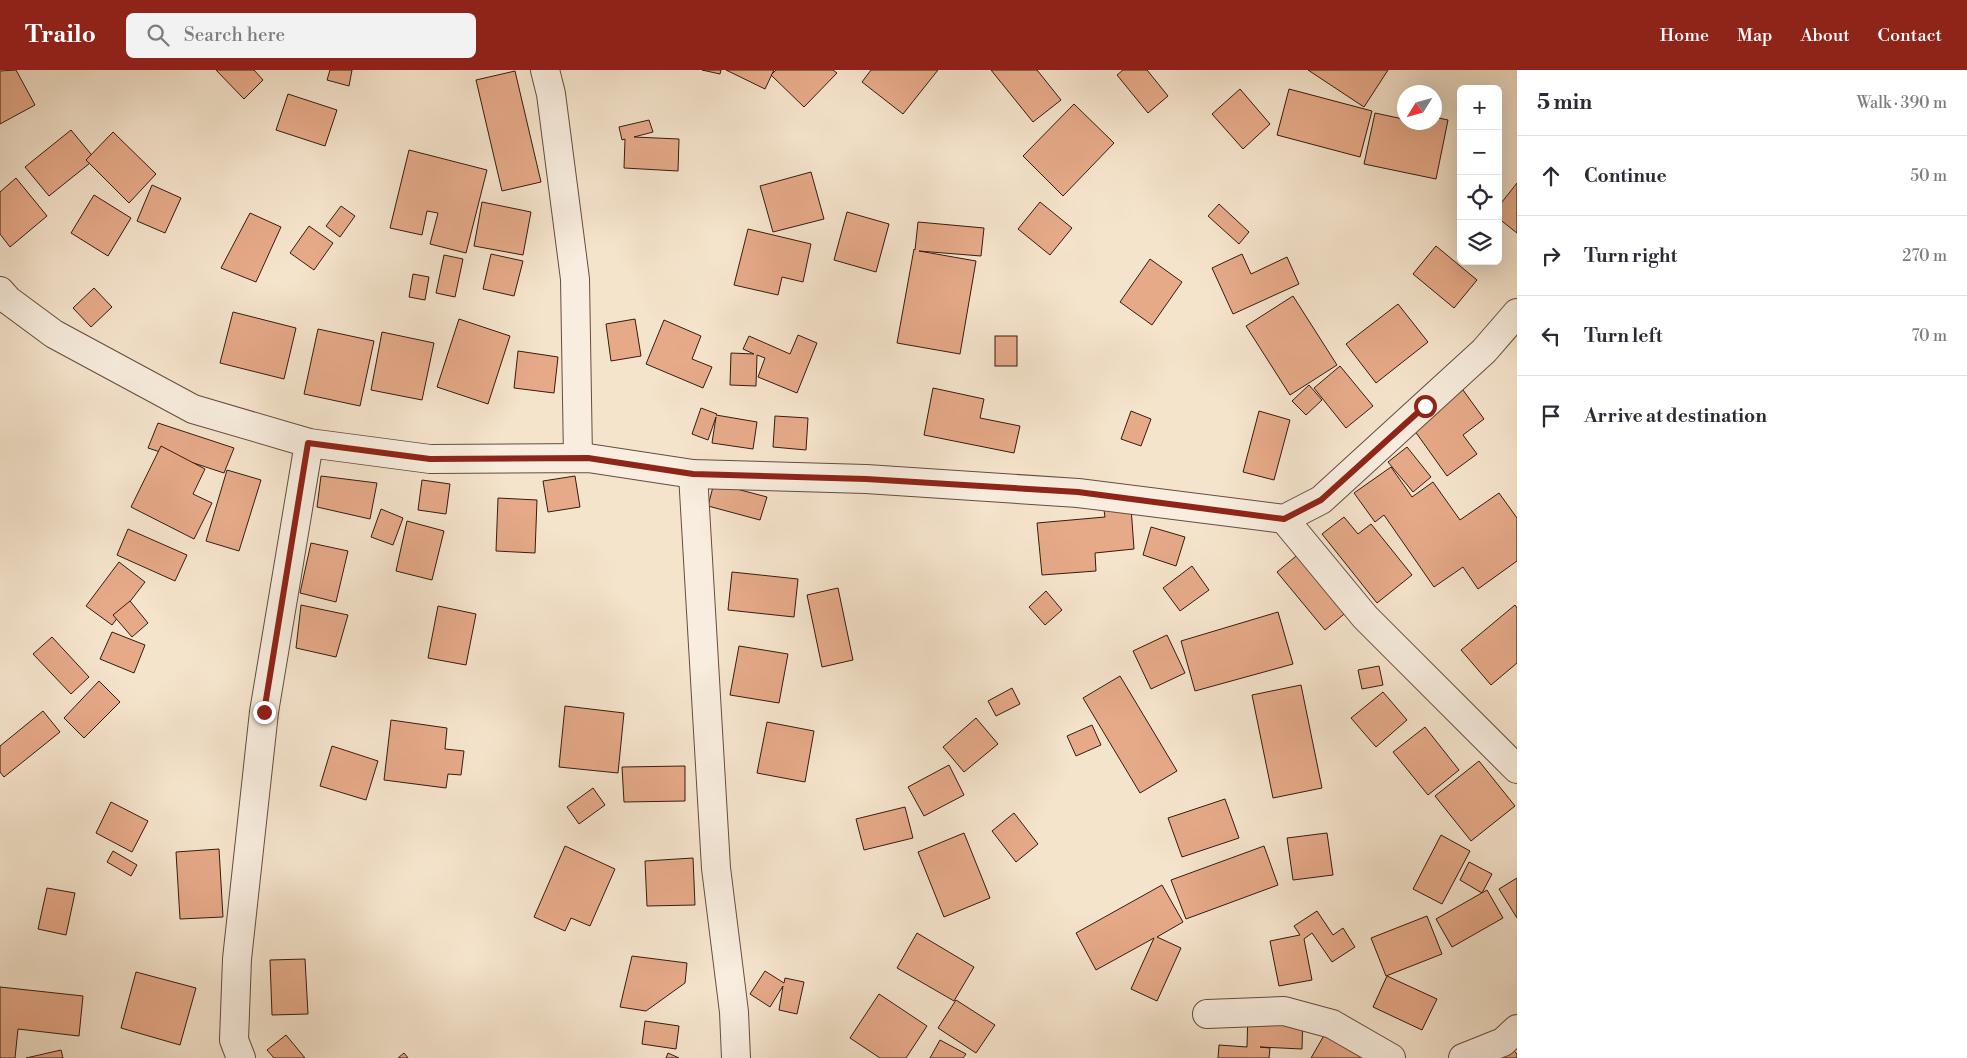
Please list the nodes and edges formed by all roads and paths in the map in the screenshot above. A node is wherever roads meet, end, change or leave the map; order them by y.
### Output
1 (545, 70) edge
2 (3, 300) edge
3 (1517, 313) edge
4 (308, 443) junction
5 (578, 458) junction
6 (693, 474) junction
7 (1284, 519) junction
8 (1517, 769) edge
9 (1207, 1014) dead end
10 (1517, 1029) edge
11 (241, 1058) edge
12 (736, 1058) edge
13 (1391, 1058) edge
14 (1464, 1058) edge

1 - 5 street
2 - 4 street
3 - 7 street
4 - 5 street
4 - 11 street
5 - 6 street
6 - 7 street
6 - 12 street
7 - 8 street
9 - 13 street
10 - 14 street

